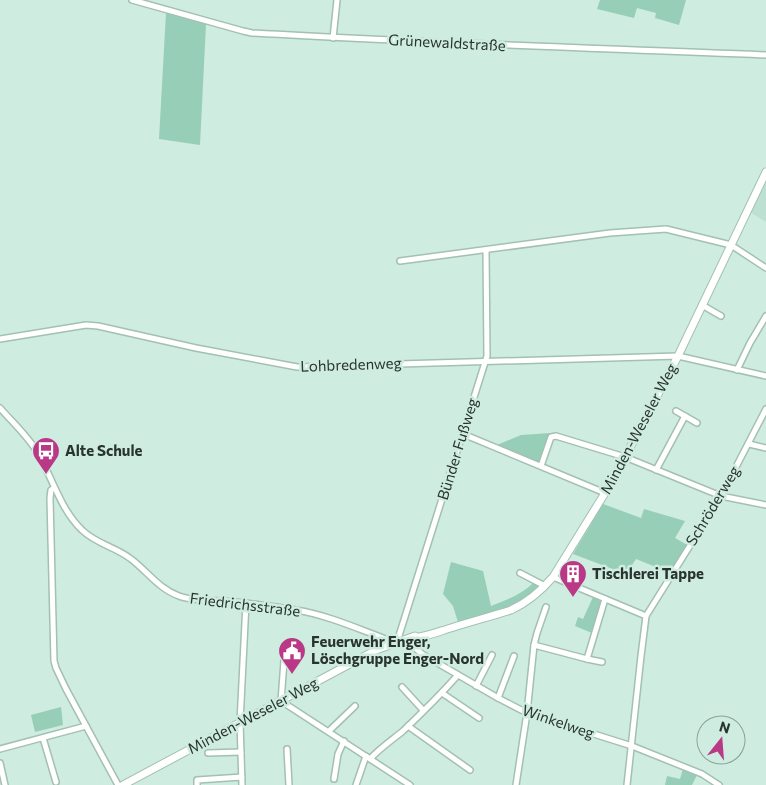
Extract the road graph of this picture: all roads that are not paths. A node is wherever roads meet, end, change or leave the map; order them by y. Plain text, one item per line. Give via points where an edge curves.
1 (132, 0) edge
2 (338, 0) edge
3 (333, 38) junction
4 (766, 55) edge
5 (766, 172) edge
6 (731, 245) junction
7 (486, 250) junction
8 (400, 261) dead end
9 (766, 268) edge
10 (702, 305) junction
11 (721, 316) dead end
12 (766, 316) edge
13 (0, 339) edge
14 (678, 356) junction
15 (485, 362) junction
16 (737, 370) junction
17 (766, 376) edge
18 (0, 408) edge
19 (766, 409) edge
20 (676, 411) dead end
21 (684, 416) junction
22 (697, 423) dead end
23 (463, 434) junction
24 (749, 444) junction
25 (766, 448) edge
26 (625, 458) junction
27 (541, 466) junction
28 (656, 470) junction
29 (54, 488) junction
30 (605, 493) junction
31 (721, 496) junction
32 (766, 505) edge
33 (520, 573) dead end
34 (553, 577) junction
35 (545, 586) junction
36 (605, 599) junction
37 (246, 603) junction
38 (546, 607) dead end
39 (646, 616) junction
40 (411, 638) junction
41 (394, 643) junction
42 (534, 645) junction
43 (287, 651) dead end
44 (492, 655) dead end
45 (514, 656) dead end
46 (586, 659) junction
47 (602, 662) dead end
48 (458, 675) junction
49 (476, 686) junction
50 (402, 687) dead end
51 (442, 693) junction
52 (498, 698) junction
53 (282, 701) junction
54 (355, 706) dead end
55 (423, 710) junction
56 (527, 714) junction
57 (479, 718) dead end
58 (240, 722) junction
59 (86, 726) junction
60 (408, 726) junction
61 (329, 731) junction
62 (42, 738) junction
63 (344, 741) junction
64 (632, 746) junction
65 (0, 749) edge
66 (287, 749) dead end
67 (241, 752) junction
68 (208, 753) dead end
69 (368, 757) junction
70 (0, 763) edge
71 (470, 770) dead end
72 (242, 778) junction
73 (334, 779) dead end
74 (56, 782) dead end
75 (5, 785) edge
76 (118, 785) edge
77 (122, 785) edge
78 (198, 785) edge
79 (244, 785) edge
80 (289, 785) edge
81 (356, 785) edge
82 (410, 785) edge
83 (516, 785) edge
84 (627, 785) edge
85 (719, 785) edge

1 - 3 street, Grünewaldstraße via 243,32
2 - 3 street
3 - 4 street, Grünewaldstraße
5 - 6 street, Minden-Weseler Weg
6 - 7 street via 666,229 610,233
6 - 9 street
6 - 10 street, Minden-Weseler Weg
7 - 8 street
7 - 15 street, Bünder Fußweg
10 - 11 street
10 - 14 street, Minden-Weseler Weg
12 - 16 street
13 - 15 street, Lohbredenweg via 98,326 297,367
14 - 15 street, Lohbredenweg
14 - 16 street, Lohbredenweg
14 - 26 street, Minden-Weseler Weg
15 - 23 street, Bünder Fußweg
16 - 17 street, Lohbredenweg
18 - 29 street, Friedrichsstraße via 35,449
19 - 24 street, Schröderweg
20 - 21 street
21 - 22 street
21 - 28 street
23 - 27 street
23 - 41 street, Bünder Fußweg
24 - 25 street
24 - 31 street, Schröderweg
26 - 27 street via 556,436 551,438
26 - 28 street
26 - 30 street, Minden-Weseler Weg
27 - 30 street
28 - 31 street
29 - 37 street, Friedrichsstraße via 74,522 90,538 133,560 170,592 188,598
29 - 59 street via 50,498 54,661
30 - 34 street, Minden-Weseler Weg
31 - 32 street
31 - 39 street, Schröderweg
33 - 35 street
34 - 35 street, Minden-Weseler Weg
34 - 36 street
35 - 40 street, Minden-Weseler Weg via 511,610
36 - 39 street
36 - 46 street
37 - 41 street, Friedrichsstraße via 318,614
37 - 58 street
38 - 42 street
39 - 64 street, Schröderweg
40 - 41 street, Minden-Weseler Weg
40 - 48 street, Winkelweg via 420,653
41 - 53 street, Minden-Weseler Weg
42 - 46 street
42 - 56 street
43 - 53 street
44 - 49 street
45 - 52 street
46 - 47 street
48 - 49 street, Winkelweg
48 - 51 street
49 - 52 street, Winkelweg
50 - 55 street
51 - 55 street
51 - 57 street
52 - 56 street, Winkelweg
53 - 58 street, Minden-Weseler Weg
53 - 61 street
54 - 61 street
55 - 60 street
56 - 64 street, Winkelweg
56 - 83 street
58 - 67 street
58 - 77 street, Minden-Weseler Weg
59 - 62 street
59 - 76 street
60 - 69 street
60 - 71 street
61 - 63 street
62 - 65 street
62 - 74 street
63 - 69 street
63 - 73 street
64 - 84 street, Schröderweg
64 - 85 street, Winkelweg via 702,774
66 - 80 street
67 - 68 street
67 - 72 street
69 - 81 street
69 - 82 street
70 - 75 street
72 - 78 street via 197,780
72 - 79 street

